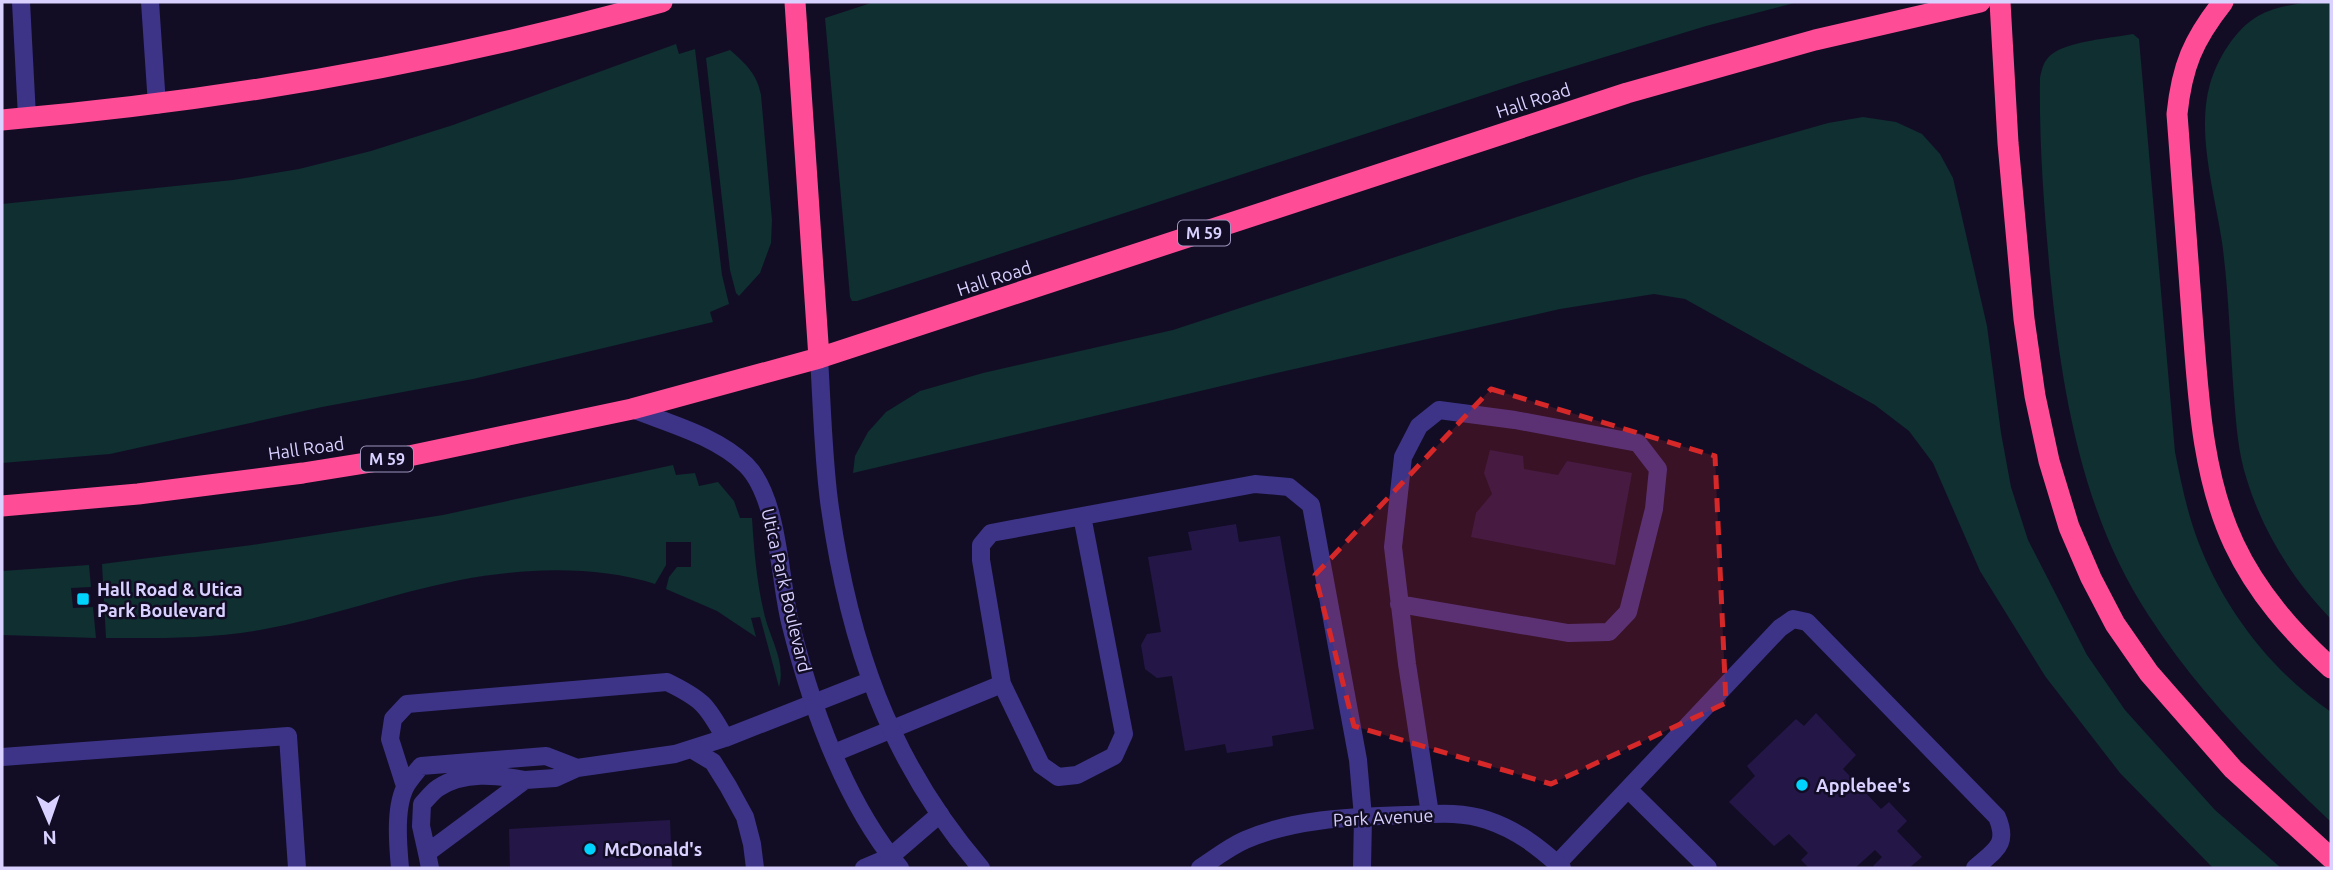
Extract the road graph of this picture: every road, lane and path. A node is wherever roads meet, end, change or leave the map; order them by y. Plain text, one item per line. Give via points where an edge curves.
1 (21, 2) edge
2 (150, 2) edge
3 (662, 2) edge
4 (795, 2) edge
5 (1980, 2) edge
6 (2000, 2) edge
7 (2223, 2) edge
8 (157, 105) junction
9 (27, 117) junction
10 (2, 120) edge
11 (819, 358) junction
12 (632, 409) junction
13 (2, 506) edge
14 (1082, 516) junction
15 (1399, 604) junction
16 (2331, 668) edge
17 (870, 681) junction
18 (1002, 684) junction
19 (814, 703) junction
20 (890, 729) junction
21 (725, 738) junction
22 (693, 750) junction
23 (835, 753) junction
24 (2, 757) edge
25 (577, 768) junction
26 (525, 780) junction
27 (405, 786) junction
28 (1628, 789) junction
29 (940, 814) junction
30 (1430, 814) junction
31 (1363, 817) junction
32 (2331, 858) edge
33 (429, 861) edge
34 (895, 862) edge
35 (1560, 866) edge
36 (297, 868) edge
37 (401, 868) edge
38 (755, 868) edge
39 (864, 868) edge
40 (981, 868) edge
41 (1200, 868) edge
42 (1362, 868) edge
43 (1708, 868) edge
44 (1975, 868) edge

1 - 9 street
2 - 8 street
3 - 8 highway via 448,56
4 - 11 highway
5 - 11 highway, Hall Road / M 59 via 1815,40 1627,93
6 - 32 highway via 2024,319 2049,461 2069,527 2115,624 2149,673 2233,769
7 - 16 highway via 2186,61 2177,114 2203,431 2214,486 2234,543 2264,596
8 - 9 highway
9 - 10 highway
11 - 12 highway, Hall Road / M 59
11 - 17 street via 834,535 845,595
12 - 13 highway, Hall Road / M 59 via 409,456 303,473
12 - 19 street, Utica Park Boulevard via 716,443 747,466 766,495 789,618
14 - 18 street via 991,533 981,545
14 - 18 street via 1124,734 1114,756 1077,775 1058,777 1041,765
14 - 31 street via 1255,484 1289,487 1311,505 1358,761
15 - 15 street via 1393,547 1403,457 1419,426 1439,411 1638,443 1658,469 1654,509 1628,612 1609,632 1568,633
15 - 30 street
17 - 19 street
17 - 20 street
18 - 20 street
19 - 21 street
19 - 23 street, Utica Park Boulevard
20 - 23 street
20 - 29 street
21 - 22 street
21 - 27 street via 711,712 694,695 667,682 407,704 393,719 390,739
22 - 25 street
22 - 38 street via 713,762 728,786 744,817
23 - 34 street, Utica Park Boulevard via 851,793
24 - 36 street via 288,736
25 - 26 street via 555,778
25 - 27 street via 546,756 421,766
26 - 33 street
26 - 33 street via 496,775 460,778 438,788 422,804 421,826
27 - 37 street via 399,809
28 - 35 street
28 - 43 street
28 - 44 street via 1780,628 1793,619 1807,622 1997,817 2003,831 2000,845
29 - 34 street
29 - 40 street
30 - 31 street, Park Avenue
30 - 35 street, Park Avenue via 1451,813 1503,826
31 - 41 street, Park Avenue via 1312,821 1268,832 1243,841
31 - 42 street
34 - 39 street

